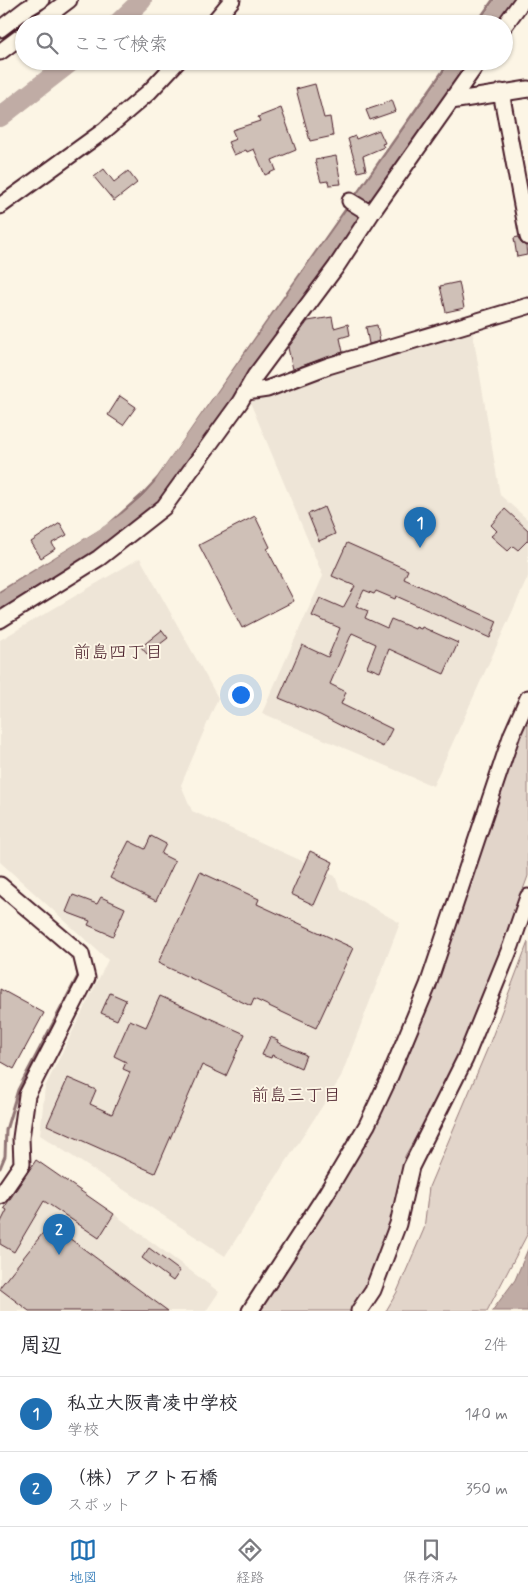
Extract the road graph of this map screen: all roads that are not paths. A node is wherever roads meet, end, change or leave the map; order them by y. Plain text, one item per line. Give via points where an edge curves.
1 (41, 0) edge
2 (69, 0) edge
3 (232, 0) edge
4 (523, 0) edge
5 (30, 4) edge
6 (17, 15) edge
7 (50, 15) edge
8 (220, 15) edge
9 (512, 15) edge
10 (15, 16) edge
11 (0, 29) edge
12 (15, 41) edge
13 (0, 52) edge
14 (170, 70) edge
15 (473, 70) edge
16 (528, 89) edge
17 (501, 92) junction
18 (451, 100) junction
19 (350, 201) dead end
20 (0, 206) edge
21 (371, 214) junction
22 (528, 237) edge
23 (528, 306) edge
24 (247, 392) junction
25 (0, 620) edge
26 (528, 698) edge
27 (0, 885) edge
28 (528, 897) edge
29 (0, 1196) edge
30 (250, 1311) edge
31 (359, 1311) edge

1 - 5 street
2 - 7 street
3 - 8 street
4 - 9 street
5 - 6 street
10 - 11 street
12 - 13 street
14 - 20 street via 105,130
15 - 18 street
16 - 17 street
17 - 18 street
17 - 22 street
18 - 21 street
19 - 21 street
21 - 24 street via 255,376
23 - 24 street via 328,366 267,389
24 - 25 street via 164,507 100,558
26 - 30 street via 512,734 428,984 390,1076 367,1125 326,1194
27 - 29 street via 81,954 87,978 27,1094 21,1138 22,1164
28 - 31 street via 465,1058 411,1167 398,1224 373,1290

